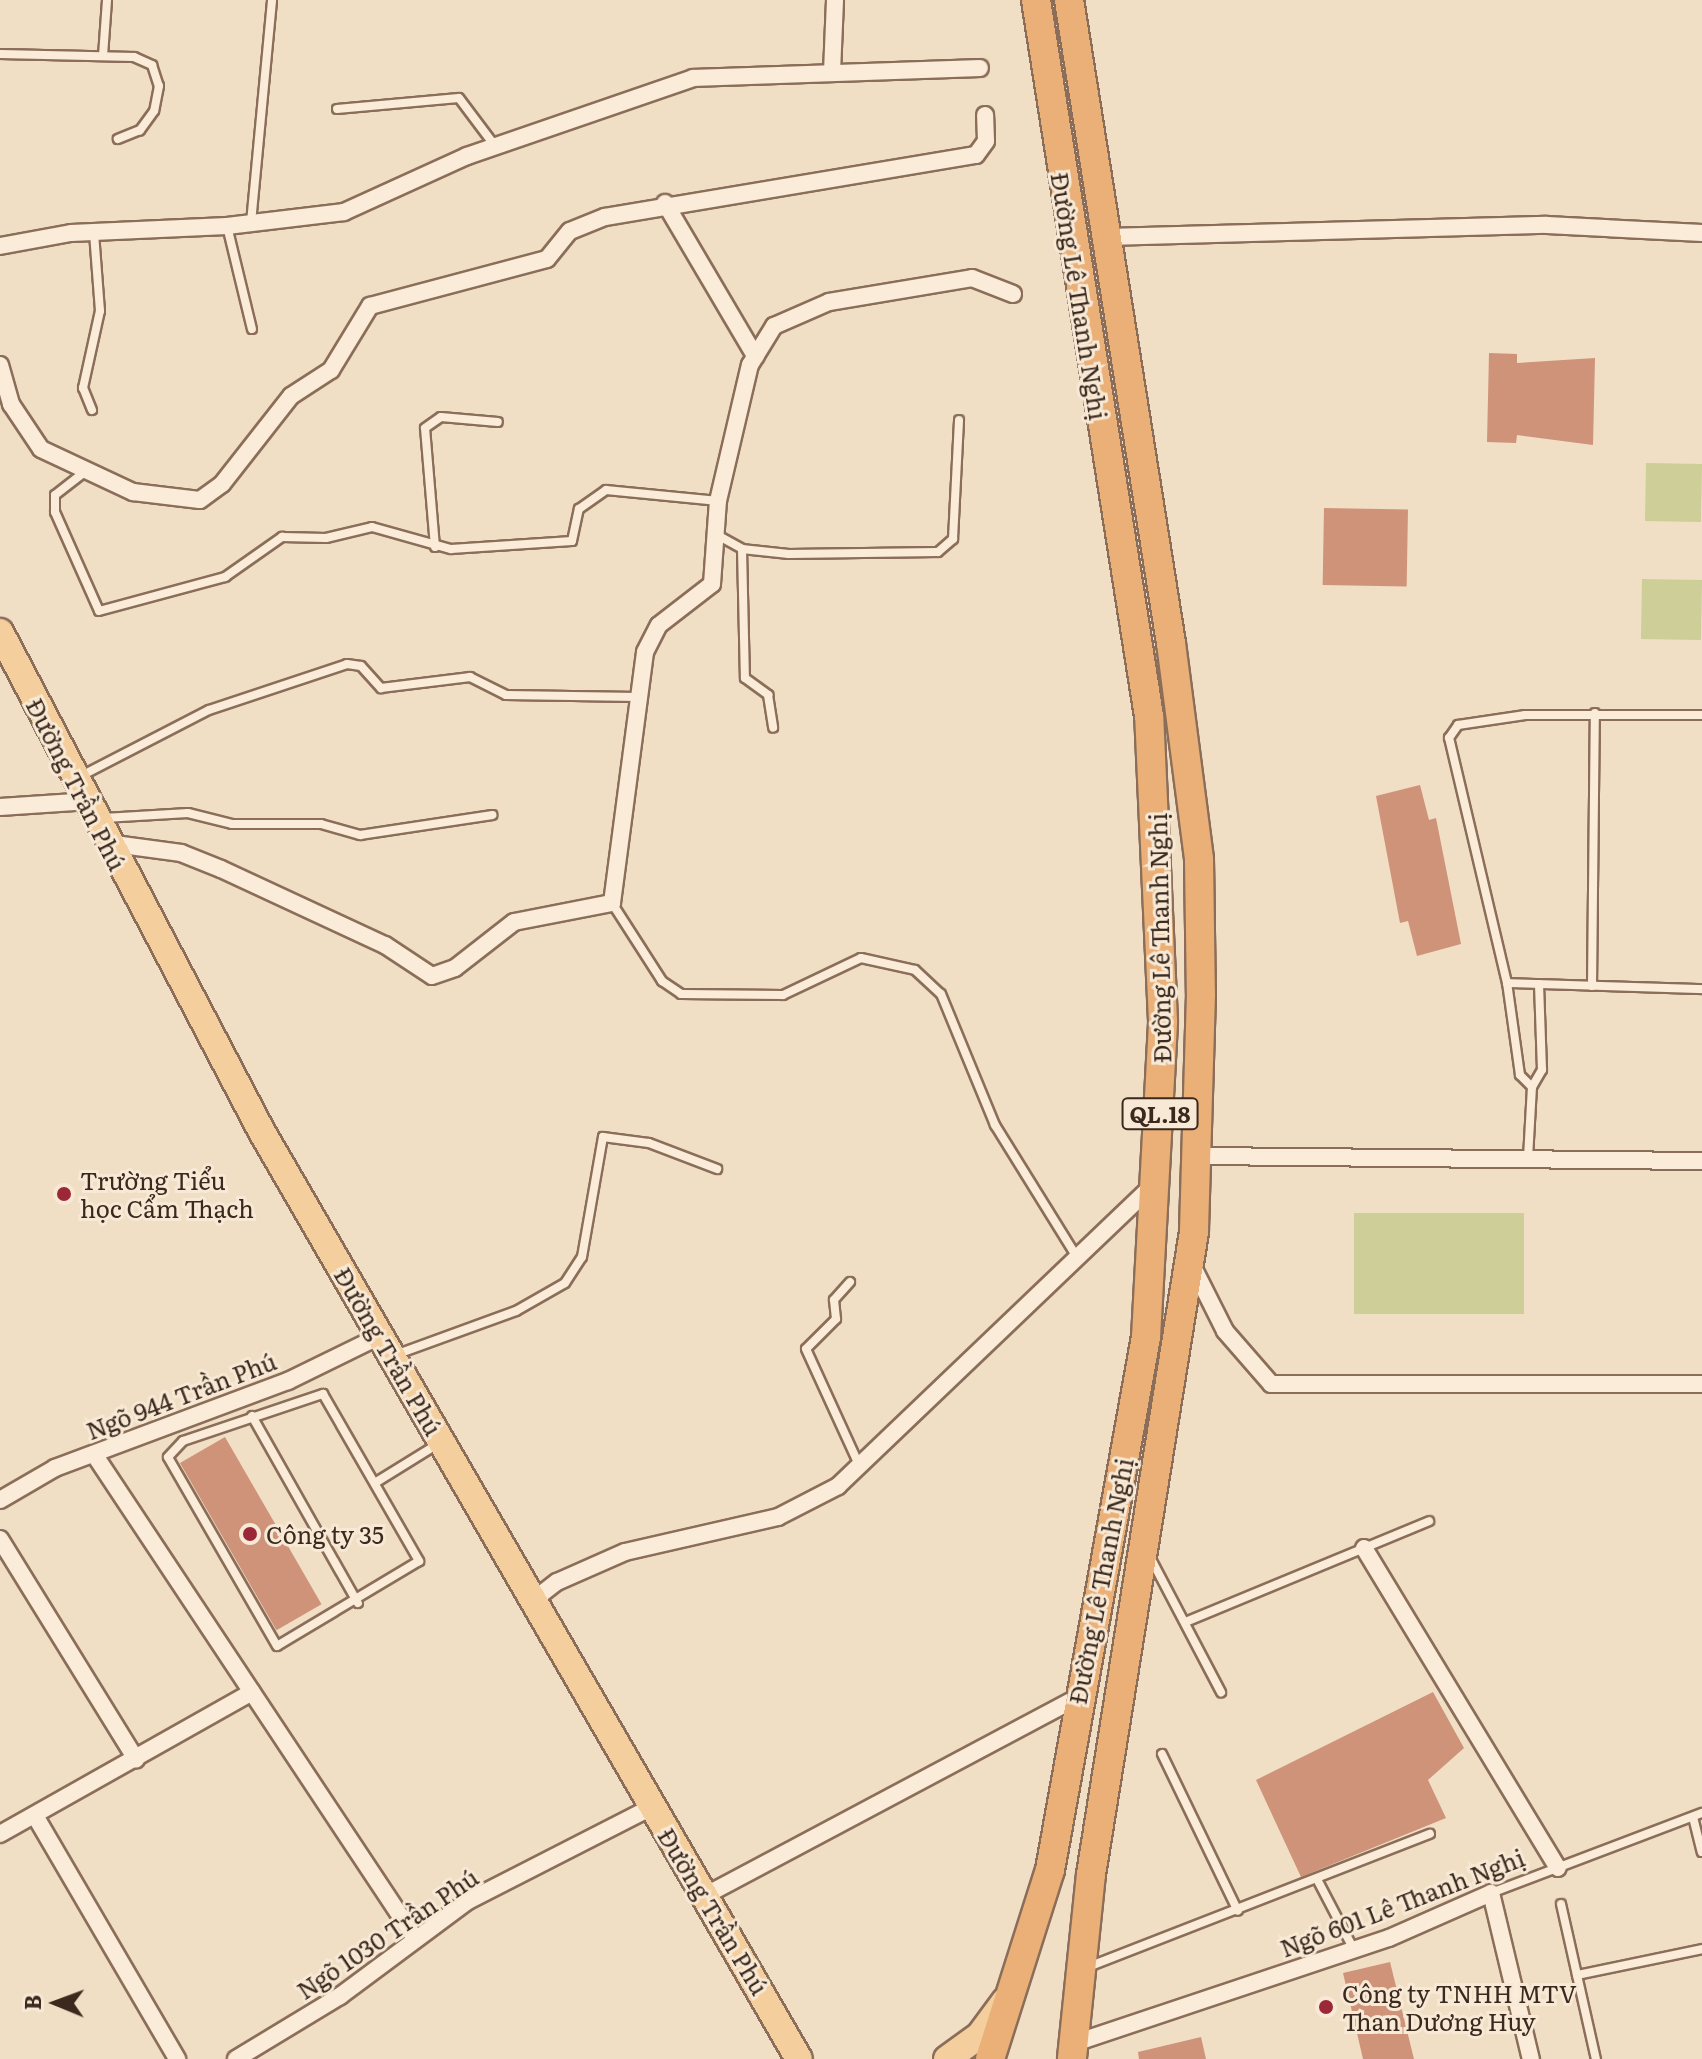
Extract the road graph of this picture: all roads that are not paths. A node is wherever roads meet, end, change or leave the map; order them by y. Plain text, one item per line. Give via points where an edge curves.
1 (107, 0) edge
2 (272, 0) edge
3 (835, 0) edge
4 (1036, 0) edge
5 (1069, 0) edge
6 (0, 54) edge
7 (103, 56) junction
8 (980, 68) dead end
9 (832, 72) junction
10 (337, 109) dead end
11 (985, 115) dead end
12 (118, 139) dead end
13 (495, 147) junction
14 (665, 203) junction
15 (251, 223) junction
16 (227, 226) junction
17 (94, 232) junction
18 (1702, 233) edge
19 (1107, 237) junction
20 (1072, 243) junction
21 (0, 246) edge
22 (1013, 294) dead end
23 (252, 329) dead end
24 (755, 356) junction
25 (0, 365) edge
26 (92, 410) dead end
27 (959, 420) dead end
28 (498, 422) dead end
29 (82, 474) junction
30 (718, 501) junction
31 (719, 536) junction
32 (435, 547) junction
33 (742, 549) junction
34 (0, 632) edge
35 (638, 697) junction
36 (1595, 713) junction
37 (1702, 715) edge
38 (773, 728) dead end
39 (75, 779) junction
40 (0, 807) edge
41 (93, 810) junction
42 (493, 815) dead end
43 (107, 843) junction
44 (612, 903) junction
45 (1507, 983) junction
46 (1539, 984) junction
47 (1592, 986) junction
48 (1702, 989) edge
49 (1532, 1087) junction
50 (1199, 1156) junction
51 (1528, 1158) junction
52 (1702, 1161) edge
53 (717, 1169) dead end
54 (1157, 1182) junction
55 (1077, 1257) junction
56 (1189, 1258) junction
57 (850, 1282) dead end
58 (387, 1346) junction
59 (1702, 1384) edge
60 (252, 1416) junction
61 (442, 1442) junction
62 (94, 1454) junction
63 (859, 1465) junction
64 (378, 1481) junction
65 (0, 1500) edge
66 (1429, 1521) dead end
67 (0, 1539) edge
68 (1364, 1548) junction
69 (1146, 1550) junction
70 (531, 1602) junction
71 (358, 1603) junction
72 (1188, 1621) junction
73 (252, 1692) junction
74 (1221, 1692) dead end
75 (1078, 1697) junction
76 (1162, 1754) dead end
77 (136, 1759) junction
78 (652, 1807) junction
79 (1698, 1815) edge
80 (37, 1819) junction
81 (0, 1834) edge
82 (1430, 1834) dead end
83 (1702, 1852) edge
84 (1558, 1868) junction
85 (1318, 1881) junction
86 (1491, 1893) junction
87 (708, 1894) junction
88 (1561, 1904) dead end
89 (1238, 1911) junction
90 (415, 1938) junction
91 (1702, 1949) edge
92 (1354, 1950) junction
93 (1080, 1970) junction
94 (1019, 1973) junction
95 (1577, 1975) junction
96 (1072, 2051) edge
97 (177, 2059) edge
98 (236, 2059) edge
99 (799, 2059) edge
100 (947, 2059) edge
101 (990, 2059) edge
102 (1531, 2059) edge
103 (1596, 2059) edge

1 - 7 lane
2 - 15 lane
3 - 9 street
4 - 20 highway, Đường Lê Thanh Nghị / QL.18
5 - 19 highway, Đường Lê Thanh Nghị / QL.18
6 - 7 lane
7 - 12 lane via 152,65 159,86 140,130
8 - 9 street
9 - 13 street via 693,78
10 - 13 lane via 459,98
11 - 14 street via 986,141 976,155
13 - 15 street via 344,212
14 - 24 street
14 - 29 street via 570,231 547,259 370,306 331,370 291,396 222,484 200,500 161,500
15 - 16 street
16 - 17 street
16 - 23 lane
17 - 21 street
17 - 26 lane via 100,311 83,388
18 - 19 street via 1547,225
19 - 20 highway
19 - 50 highway, Đường Lê Thanh Nghị / QL.18 via 1199,859
20 - 54 highway, Đường Lê Thanh Nghị / QL.18 via 1149,716 1160,827
22 - 24 street via 972,278 829,302 790,314
24 - 30 street
25 - 29 street via 27,434
27 - 33 lane via 947,547 886,557
28 - 32 lane via 441,417 425,428
29 - 32 lane via 55,495 55,512 96,610 225,577 282,537 326,538 372,527
30 - 31 street
30 - 32 lane via 606,490 579,509 572,541
31 - 33 lane
31 - 35 street via 707,595 659,625
33 - 38 lane via 745,678 771,699
34 - 39 main road, Đường Trần Phú
35 - 39 lane via 506,695 470,677 381,688 361,666 347,664 209,710
35 - 44 street
36 - 37 lane
36 - 45 lane via 1458,725 1449,738
36 - 47 lane
39 - 41 main road, Đường Trần Phú
40 - 41 street
41 - 42 lane via 188,813 232,824 321,824 360,835
41 - 43 main road, Đường Trần Phú
43 - 44 street via 194,858 372,938 432,976 455,968 514,922
43 - 58 main road, Đường Trần Phú
44 - 55 lane via 662,981 681,994 783,995 861,958 915,970 941,994 995,1125
45 - 46 lane
45 - 49 lane via 1520,1075
46 - 47 lane
46 - 49 lane via 1542,1070
47 - 48 lane
49 - 51 lane
50 - 51 street
50 - 56 highway, Đường Lê Thanh Nghị / QL.18
51 - 52 street
53 - 58 lane via 649,1143 603,1137 586,1243 565,1283 516,1311
54 - 55 street
54 - 75 highway, Đường Lê Thanh Nghị / QL.18 via 1146,1337
55 - 63 street
56 - 59 street via 1225,1331 1271,1384
56 - 69 highway, Đường Lê Thanh Nghị / QL.18
57 - 63 lane via 834,1300 836,1319 806,1349
58 - 61 main road, Đường Trần Phú
58 - 62 street, Ngõ 944 Trần Phú
60 - 64 lane via 315,1394 330,1397
60 - 71 lane
60 - 71 lane via 183,1441 170,1449 169,1466 277,1646
61 - 64 lane
61 - 70 main road, Đường Trần Phú
62 - 65 street, Ngõ 944 Trần Phú
62 - 73 street
63 - 70 street via 838,1486 778,1517 625,1552 557,1582
64 - 71 lane via 419,1561
66 - 68 lane
67 - 77 street
68 - 72 lane
68 - 84 street
69 - 72 lane
69 - 93 highway, Đường Lê Thanh Nghị / QL.18
70 - 78 main road, Đường Trần Phú
72 - 74 lane
73 - 77 street
73 - 90 street
75 - 87 street
75 - 94 highway, Đường Lê Thanh Nghị / QL.18 via 1050,1870
76 - 89 lane
77 - 80 street
78 - 87 main road, Đường Trần Phú
78 - 90 street, Ngõ 1030 Trần Phú via 468,1901
79 - 83 lane
79 - 84 lane, Ngõ 601 Lê Thanh Nghị
80 - 81 street
80 - 97 street
82 - 85 lane
84 - 86 lane, Ngõ 601 Lê Thanh Nghị
85 - 89 lane
85 - 92 lane
86 - 92 street, Ngõ 601 Lê Thanh Nghị
86 - 102 street
87 - 99 main road, Đường Trần Phú
88 - 95 lane
89 - 93 lane
90 - 98 street, Ngõ 1030 Trần Phú via 340,1996
91 - 95 lane
92 - 96 street, Ngõ 601 Lê Thanh Nghị
93 - 96 highway, Đường Lê Thanh Nghị / QL.18
94 - 100 main road via 1000,2011
94 - 101 highway, Đường Lê Thanh Nghị / QL.18
95 - 103 lane

